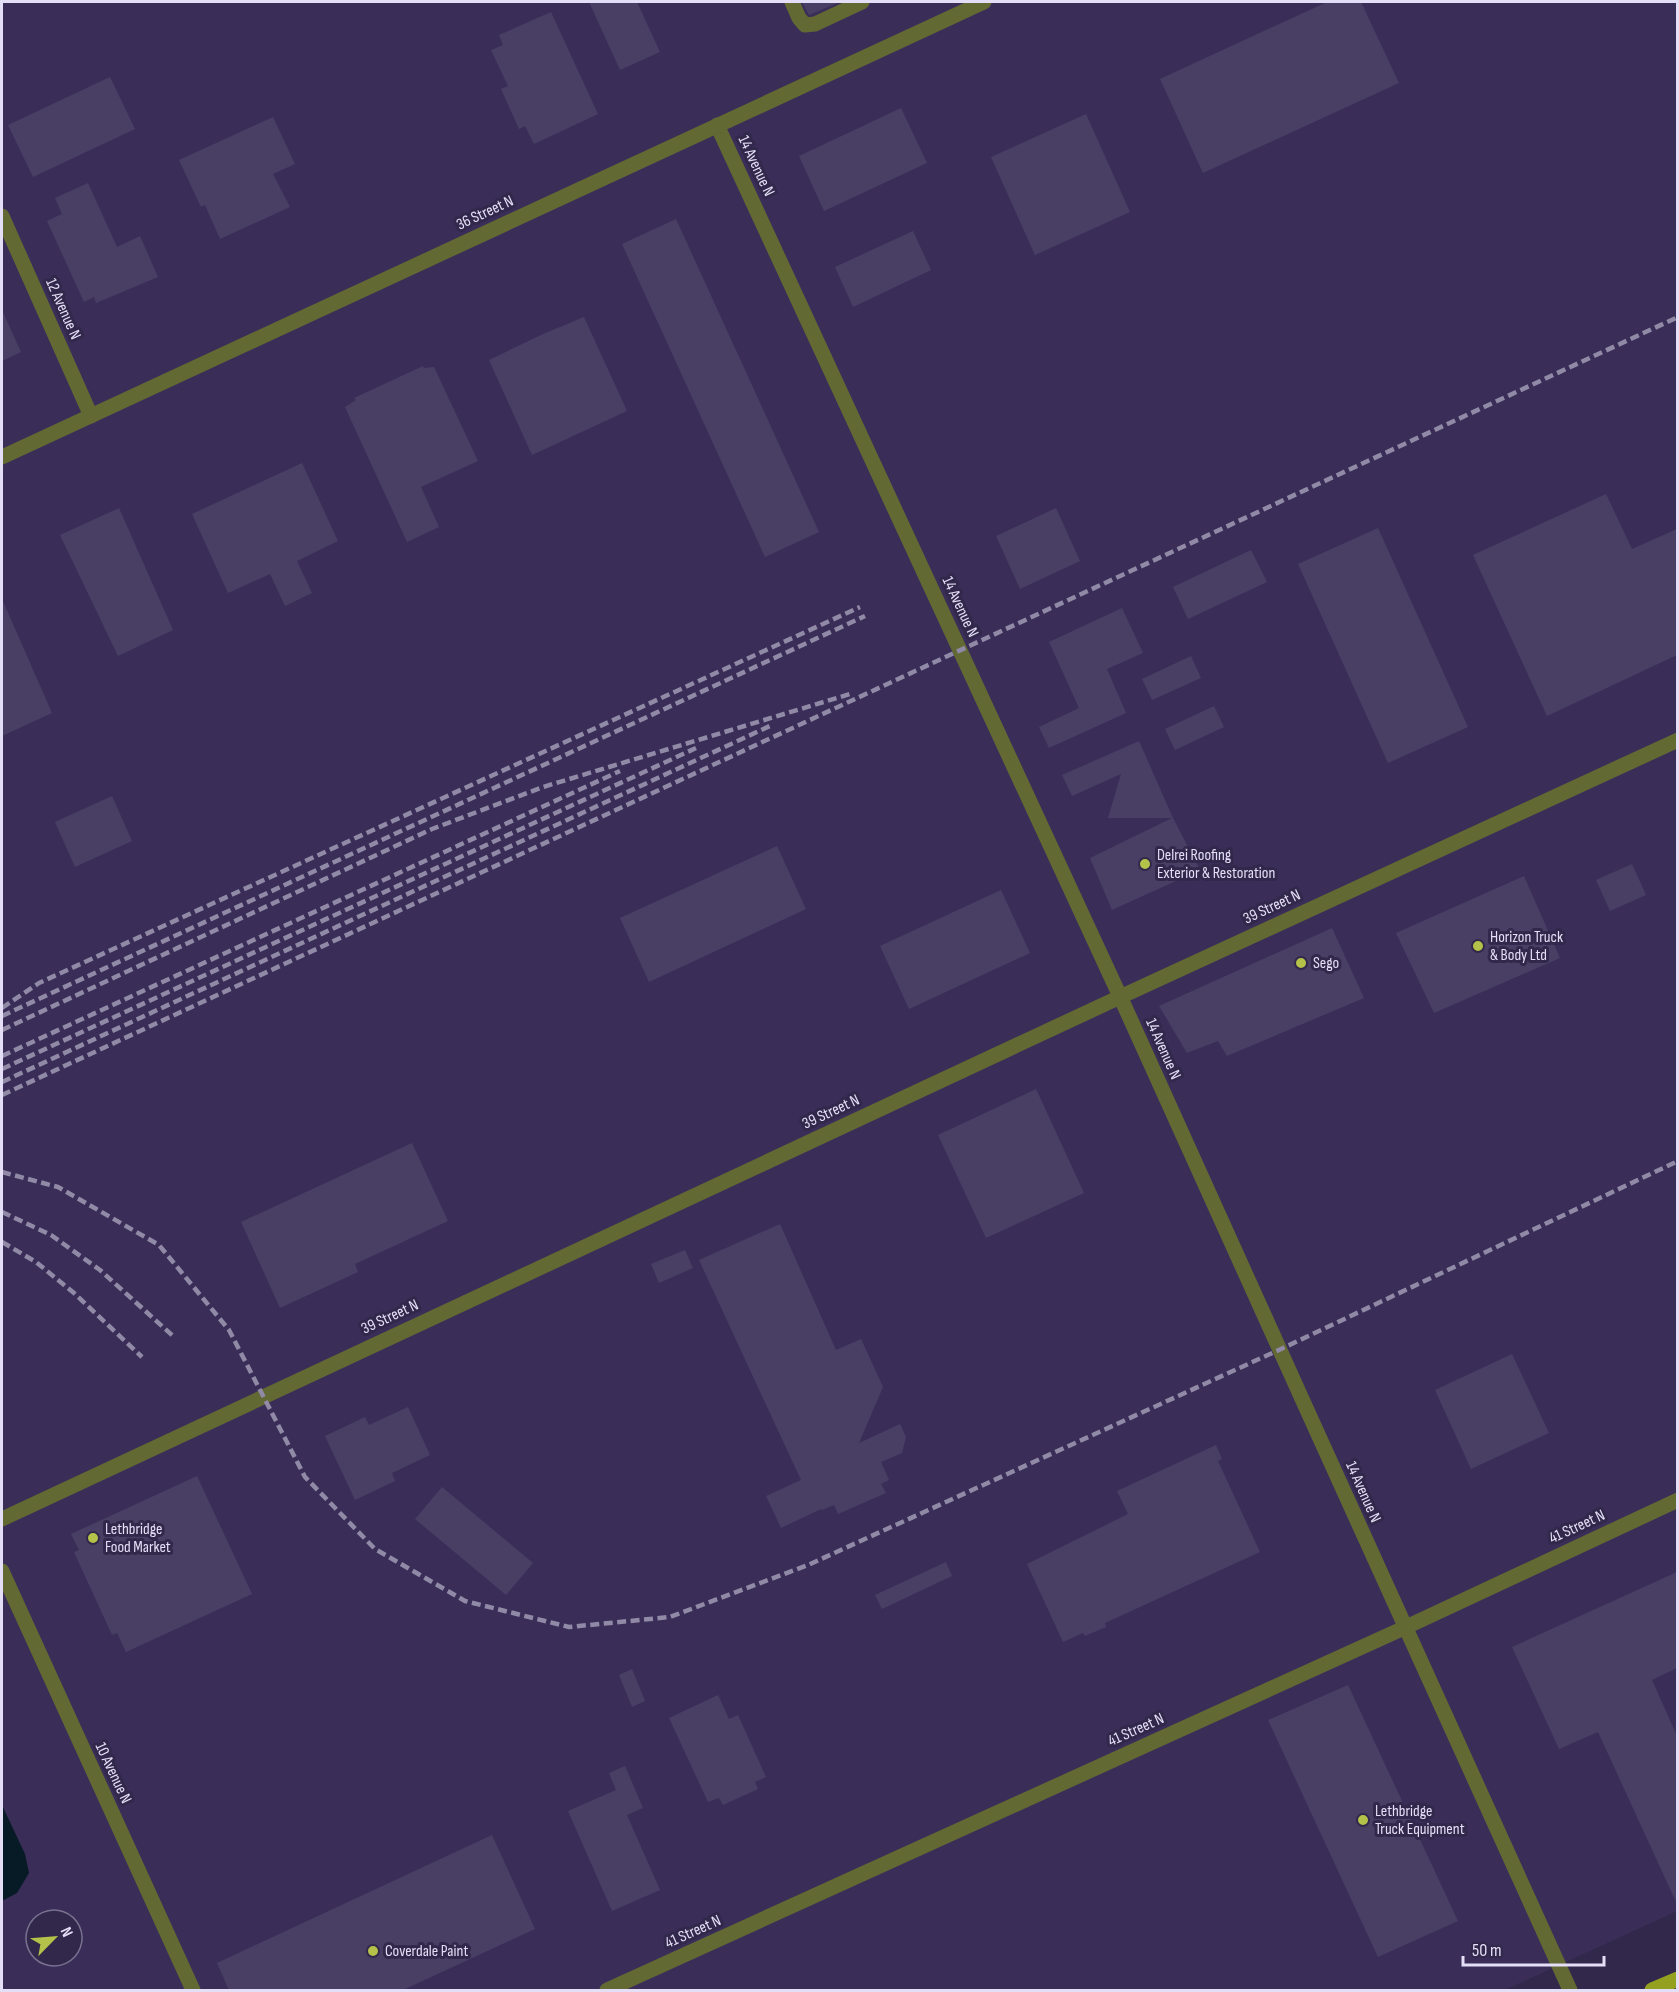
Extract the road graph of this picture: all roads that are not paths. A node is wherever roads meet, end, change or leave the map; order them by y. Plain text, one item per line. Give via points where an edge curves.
1 (792, 2) edge
2 (862, 2) edge
3 (984, 2) edge
4 (831, 8) edge
5 (717, 125) junction
6 (2, 216) edge
7 (91, 416) junction
8 (2, 458) edge
9 (1677, 740) edge
10 (1120, 997) junction
11 (1677, 1500) edge
12 (2, 1520) edge
13 (2, 1571) edge
14 (1404, 1628) junction
15 (1677, 1979) edge
16 (193, 1990) edge
17 (607, 1990) edge
18 (1570, 1990) edge
19 (1652, 1990) edge

1 - 4 street via 805,25 815,24
2 - 4 street
3 - 5 street, 36 Street N
5 - 7 street, 36 Street N
5 - 10 street, 14 Avenue N
6 - 7 street, 12 Avenue N
7 - 8 street, 36 Street N
9 - 10 street, 39 Street N
10 - 12 street, 39 Street N
10 - 14 street, 14 Avenue N
11 - 14 street, 41 Street N
13 - 16 street, 10 Avenue N
14 - 17 street, 41 Street N
14 - 18 street, 14 Avenue N
15 - 19 main road

